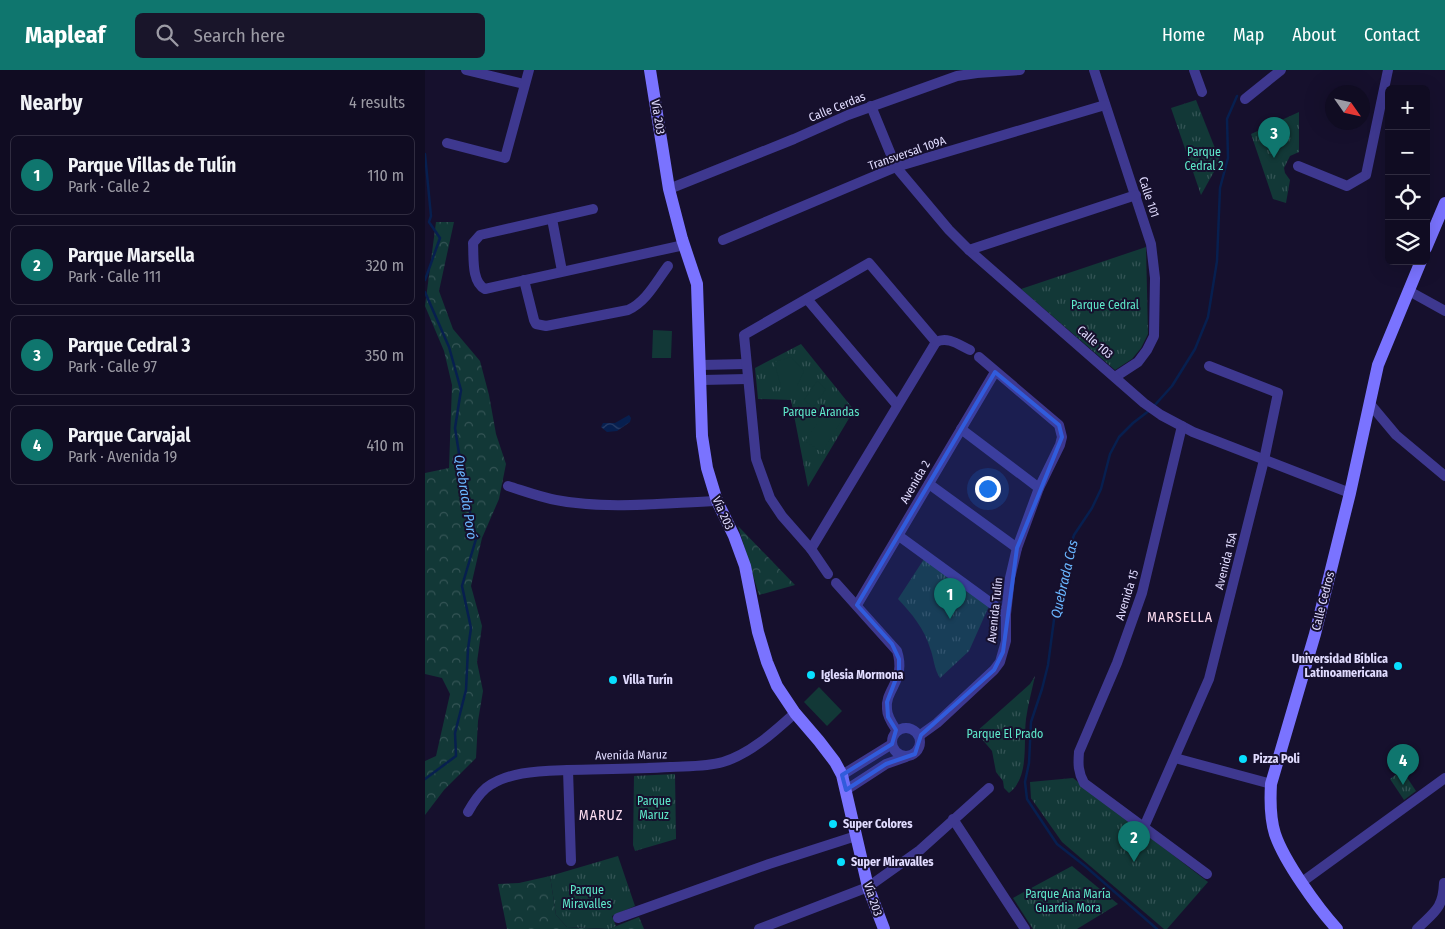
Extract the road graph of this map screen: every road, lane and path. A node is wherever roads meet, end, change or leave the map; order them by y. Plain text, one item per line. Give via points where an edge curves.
1 (466, 70) edge
2 (529, 70) edge
3 (650, 70) edge
4 (1020, 70) edge
5 (1094, 70) edge
6 (1194, 70) edge
7 (1281, 70) edge
8 (1388, 70) edge
9 (524, 84) junction
10 (1202, 92) dead end
11 (1245, 99) dead end
12 (1105, 105) junction
13 (871, 106) junction
14 (447, 143) dead end
15 (1298, 166) dead end
16 (896, 167) junction
17 (669, 189) junction
18 (1136, 195) junction
19 (1445, 202) edge
20 (593, 209) dead end
21 (551, 219) junction
22 (1430, 238) edge
23 (723, 240) dead end
24 (684, 245) junction
25 (969, 250) junction
26 (1419, 265) edge
27 (668, 266) dead end
28 (563, 271) junction
29 (525, 280) junction
30 (1409, 291) junction
31 (807, 299) junction
32 (1445, 312) edge
33 (936, 342) junction
34 (970, 350) dead end
35 (979, 357) dead end
36 (746, 364) junction
37 (701, 365) junction
38 (1209, 366) dead end
39 (995, 372) junction
40 (1115, 376) junction
41 (747, 379) junction
42 (701, 380) junction
43 (1369, 404) junction
44 (897, 405) junction
45 (1182, 426) junction
46 (961, 430) junction
47 (1264, 460) junction
48 (1445, 476) edge
49 (929, 484) junction
50 (508, 486) dead end
51 (1039, 488) junction
52 (1350, 493) junction
53 (717, 501) junction
54 (899, 536) junction
55 (1017, 548) junction
56 (811, 550) junction
57 (828, 574) dead end
58 (836, 583) dead end
59 (857, 605) junction
60 (1006, 614) junction
61 (795, 713) junction
62 (897, 731) junction
63 (919, 736) junction
64 (892, 744) junction
65 (906, 757) junction
66 (1175, 758) junction
67 (568, 770) junction
68 (842, 775) junction
69 (1445, 778) edge
70 (1271, 784) junction
71 (989, 788) dead end
72 (846, 790) junction
73 (468, 812) dead end
74 (953, 819) junction
75 (1143, 827) junction
76 (856, 836) junction
77 (571, 861) dead end
78 (1207, 874) dead end
79 (1302, 882) junction
80 (1444, 883) edge
81 (869, 887) junction
82 (618, 918) dead end
83 (759, 929) edge
84 (884, 929) edge
85 (1025, 929) edge
86 (1337, 929) edge
87 (1417, 929) edge

1 - 9 street
2 - 9 street
3 - 17 main road, Vía 203
4 - 13 street, Calle Cerdas via 957,76
5 - 12 street, Calle 101
6 - 10 street
7 - 11 street
8 - 15 street via 1365,175 1347,186
9 - 14 street via 505,158
12 - 16 street, Transversal 109A
12 - 18 street, Calle 101
13 - 16 street, Calle 103
13 - 17 street, Calle Cerdas
16 - 23 street, Transversal 109A
16 - 25 street, Calle 103
17 - 24 main road, Vía 203
18 - 25 street
18 - 40 street, Calle 101 via 1151,244 1155,278 1153,336 1137,362
19 - 22 main road
20 - 21 street
21 - 28 street
21 - 29 street via 480,235 473,243 476,281 480,286 485,288
24 - 28 street
24 - 37 main road, Vía 203 via 697,284
25 - 40 street, Calle 103
26 - 30 main road, Calle Cedros
27 - 29 street via 635,307 546,326 536,324 534,320
28 - 29 street
30 - 32 street
30 - 43 main road, Calle Cedros via 1378,365
31 - 33 street via 869,263
31 - 36 street via 744,335
31 - 44 street
33 - 34 street via 948,339
33 - 44 street
35 - 39 street
36 - 37 street
36 - 41 street
37 - 42 main road, Vía 203
38 - 47 street, Avenida 15A via 1278,393
39 - 46 street, Avenida 2
39 - 51 street, Avenida Tulín via 1061,430 1060,445
40 - 45 street, Calle 103 via 1161,416
41 - 42 street
41 - 56 street via 756,459 770,498
42 - 53 main road, Vía 203 via 702,436
43 - 48 street via 1390,430
43 - 52 main road, Calle Cedros
44 - 56 street
45 - 47 street, Calle 103
45 - 75 street, Avenida 15 via 1142,593 1117,663 1079,752 1078,765 1084,783
46 - 49 street, Avenida 2
46 - 51 street
47 - 52 street, Calle 103
47 - 66 street, Avenida 15A via 1209,679
49 - 54 street, Avenida 2
49 - 55 street
50 - 53 street via 556,500 589,504
51 - 55 street, Avenida Tulín
52 - 70 main road, Calle Cedros via 1315,634
53 - 61 main road, Vía 203 via 745,566 767,662 777,686
54 - 59 street, Avenida 2
54 - 60 street
55 - 60 street, Avenida Tulín
56 - 57 street
58 - 59 street
59 - 62 street via 897,651 899,671 887,702 888,717
60 - 63 street, Avenida Tulín via 1006,641 1000,662 937,723
61 - 67 street, Avenida Maruz via 772,734 735,758 721,763
61 - 68 main road, Vía 203 via 830,755
62 - 63 street via 909,728
62 - 64 street
63 - 65 street via 918,750
64 - 65 street via 895,751
64 - 68 street
65 - 72 street via 886,764
66 - 70 street
66 - 75 street, Avenida 15A
67 - 73 street, Avenida Maruz via 531,771 503,780 487,787
67 - 77 street
68 - 72 main road, Vía 203
69 - 79 street
70 - 79 main road, Calle Cedros via 1270,807 1276,836
71 - 74 street
72 - 76 main road, Vía 203
74 - 81 street via 920,850
74 - 85 street
75 - 78 street
76 - 81 main road, Vía 203
76 - 82 street
79 - 86 main road, Calle Cedros
80 - 87 street via 1441,904
81 - 83 street
81 - 84 main road, Vía 203

